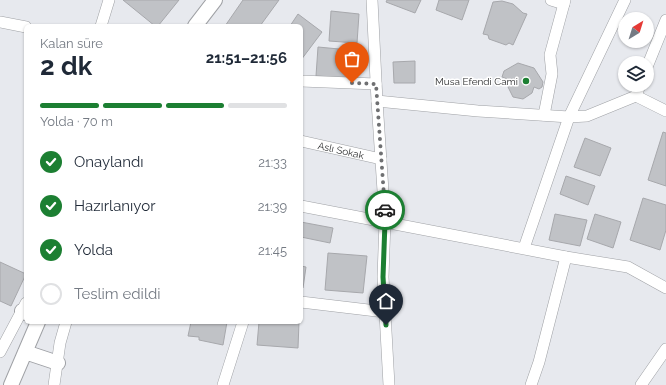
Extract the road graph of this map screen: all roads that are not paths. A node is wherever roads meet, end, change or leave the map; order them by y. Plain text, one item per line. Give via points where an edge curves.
1 (109, 0) edge
2 (215, 0) edge
3 (372, 0) edge
4 (551, 0) edge
5 (625, 0) edge
6 (564, 2) edge
7 (666, 20) edge
8 (0, 22) edge
9 (102, 24) edge
10 (197, 24) edge
11 (24, 27) edge
12 (651, 56) edge
13 (303, 81) edge
14 (376, 84) junction
15 (637, 92) edge
16 (636, 96) junction
17 (377, 101) junction
18 (666, 111) edge
19 (544, 115) junction
20 (569, 117) junction
21 (303, 141) edge
22 (381, 159) junction
23 (303, 206) edge
24 (385, 222) junction
25 (524, 248) junction
26 (566, 257) junction
27 (666, 288) edge
28 (303, 302) edge
29 (24, 311) edge
30 (385, 312) junction
31 (37, 324) edge
32 (65, 324) edge
33 (242, 324) edge
34 (666, 349) edge
35 (0, 352) edge
36 (25, 352) junction
37 (58, 363) junction
38 (11, 385) edge
39 (54, 385) edge
40 (223, 385) edge
41 (389, 385) edge
42 (531, 385) edge
43 (641, 385) edge

1 - 9 street
2 - 10 main road
3 - 14 street
4 - 6 street
5 - 20 street
6 - 19 street via 550,55 552,74
7 - 12 street
8 - 11 street
13 - 14 street
14 - 17 street
15 - 16 street
16 - 18 street
16 - 20 street via 587,116
17 - 19 street
17 - 22 street
19 - 20 street
20 - 25 street
21 - 22 street, Aslı Sokak
22 - 24 street
23 - 24 street
24 - 25 street
24 - 30 street
25 - 26 street
26 - 27 street via 628,267
26 - 42 street
28 - 30 street
29 - 35 street
30 - 41 street
31 - 36 main road
32 - 37 street
33 - 40 street
34 - 43 street
36 - 37 main road
36 - 38 main road
37 - 39 street

